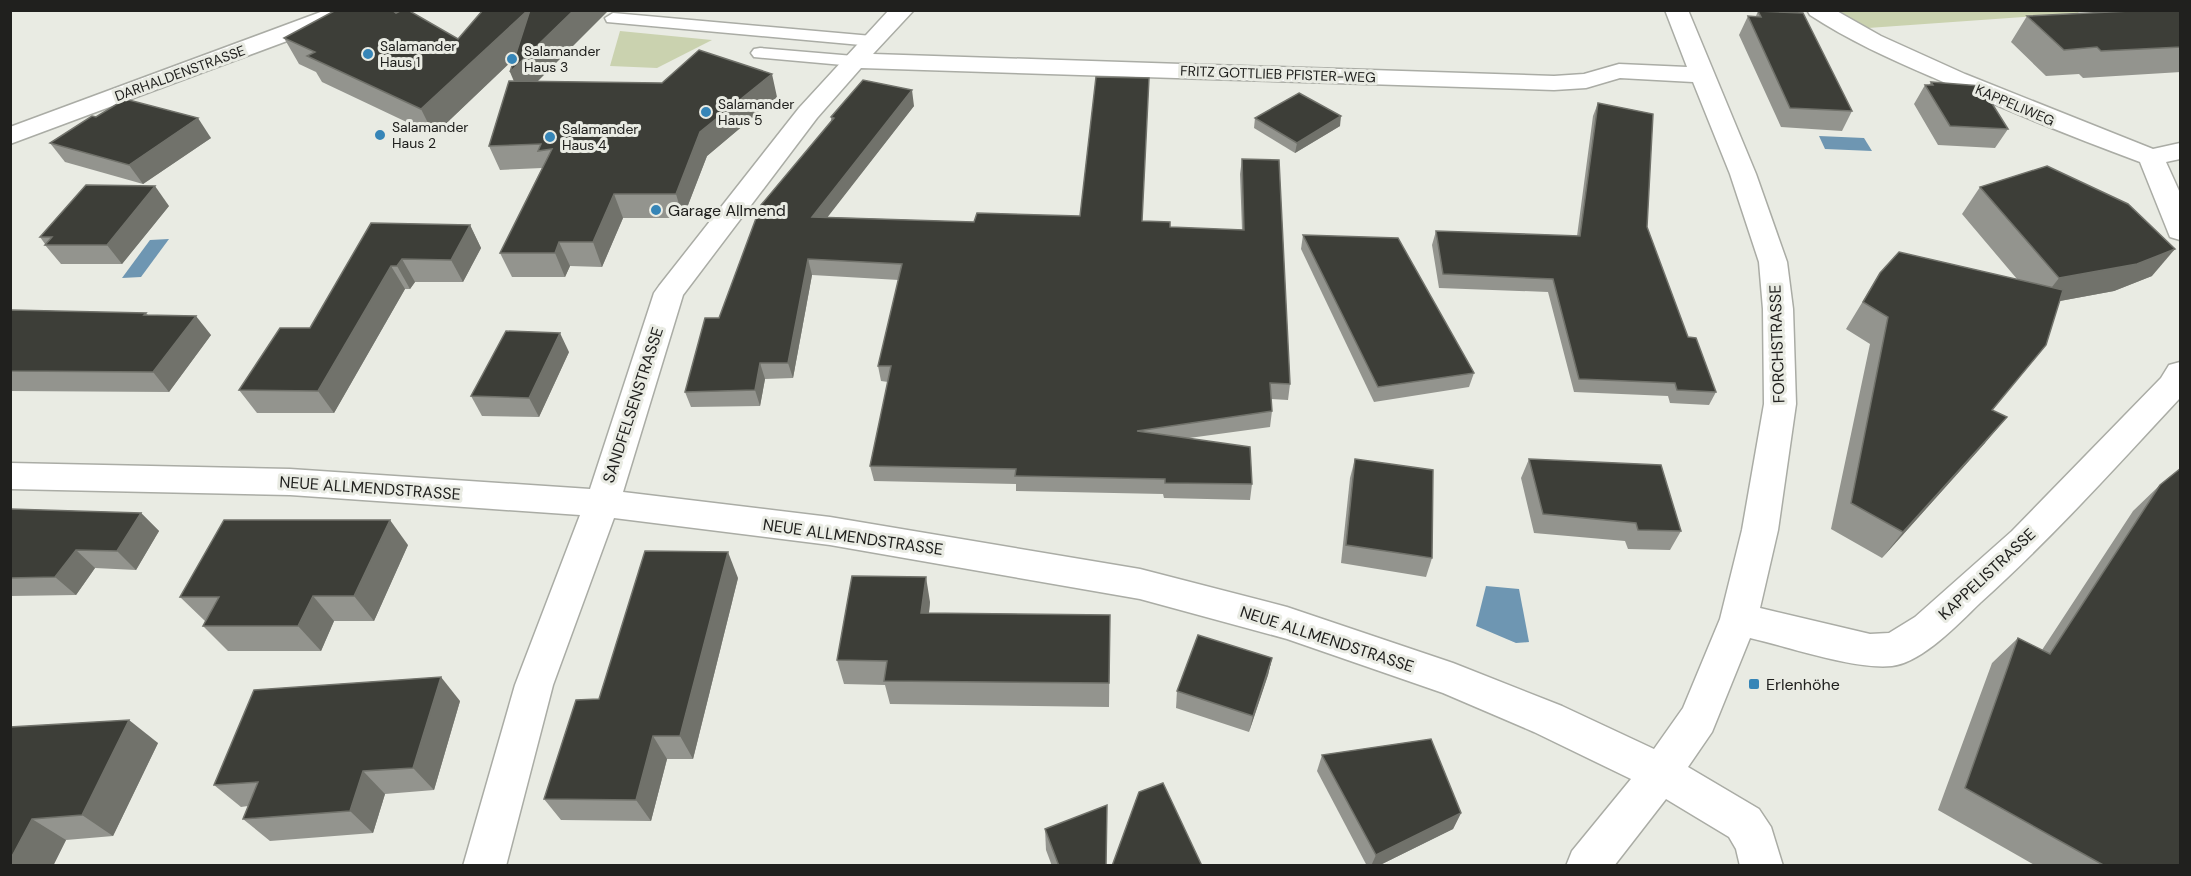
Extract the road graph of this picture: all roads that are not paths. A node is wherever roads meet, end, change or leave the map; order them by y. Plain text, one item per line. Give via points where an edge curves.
1 (349, 10) edge
2 (903, 10) edge
3 (1676, 10) edge
4 (1818, 10) edge
5 (613, 18) dead end
6 (863, 51) junction
7 (760, 53) dead end
8 (1701, 75) junction
9 (10, 136) edge
10 (2181, 151) edge
11 (2151, 157) junction
12 (2181, 231) edge
13 (2181, 373) edge
14 (10, 476) edge
15 (602, 503) junction
16 (1739, 619) junction
17 (1661, 773) junction
18 (484, 866) edge
19 (1587, 866) edge
20 (1762, 866) edge

1 - 9 street, DARHALDENSTRASSE
2 - 6 street, SANDFELSENSTRASSE
3 - 8 street, FORCHSTRASSE
4 - 11 street, KAPPELIWEG via 1982,91 2053,122
5 - 6 lane
6 - 7 lane
6 - 8 street, FRITZ GOTTLIEB PFISTER-WEG via 1554,83 1586,81 1619,71
6 - 15 street, SANDFELSENSTRASSE via 808,113 669,293
8 - 16 street, FORCHSTRASSE via 1743,174 1773,262 1779,309 1780,404 1760,530
10 - 11 street
11 - 12 street
13 - 16 street, KAPPELISTRASSE via 2025,541 1928,628 1895,649 1870,650
14 - 15 street, NEUE ALLMENDSTRASSE via 290,482
15 - 17 street, NEUE ALLMENDSTRASSE via 830,531 1140,584 1287,623 1453,680 1548,719
15 - 18 street, SANDFELSENSTRASSE via 534,685
16 - 17 street, FORCHSTRASSE via 1698,719
17 - 19 street, FORCHSTRASSE
17 - 20 street, NEUE ALLMENDSTRASSE via 1744,822 1756,842

